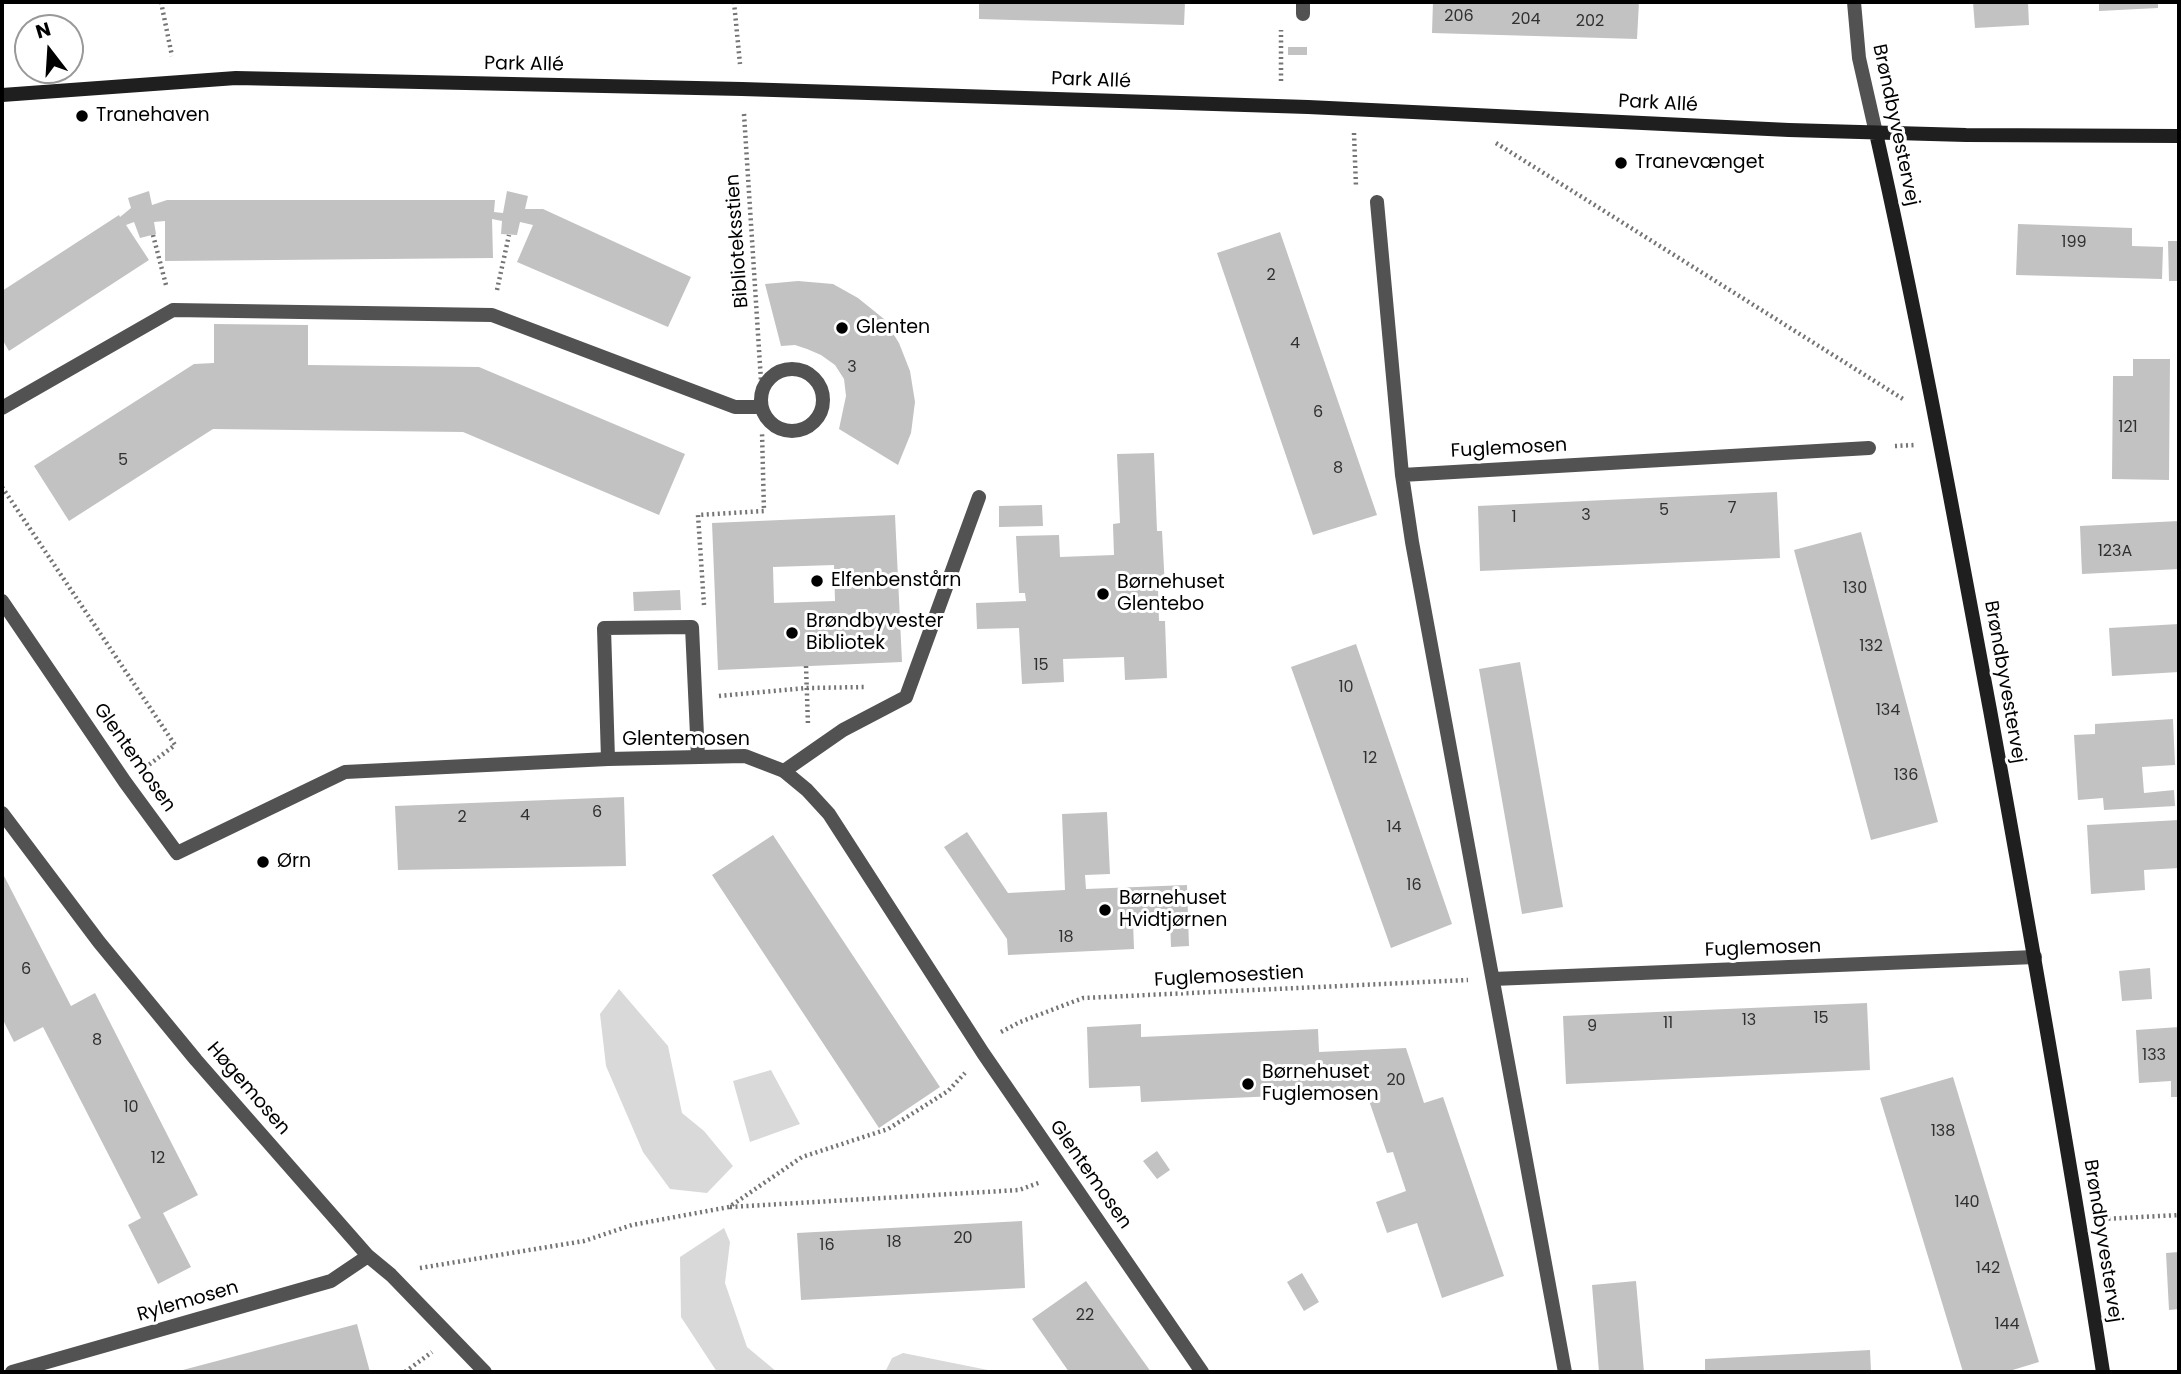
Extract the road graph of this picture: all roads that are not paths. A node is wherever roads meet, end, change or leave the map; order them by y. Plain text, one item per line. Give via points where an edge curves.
1 (1854, 2) edge
2 (2, 95) edge
3 (1876, 132) junction
4 (2179, 136) edge
5 (1377, 202) road end
6 (761, 407) junction
7 (2, 408) edge
8 (1869, 448) road end
9 (1402, 475) junction
10 (979, 497) dead end
11 (2, 601) edge
12 (698, 757) junction
13 (608, 759) junction
14 (784, 771) junction
15 (2, 813) edge
16 (2035, 957) junction
17 (1493, 979) junction
18 (368, 1256) junction
19 (12, 1372) edge
20 (485, 1372) edge
21 (1202, 1372) edge
22 (1564, 1372) edge
23 (2103, 1372) edge

1 - 3 street, Brøndbyvestervej via 1859,58
2 - 3 street, Park Allé via 236,78 1280,106
3 - 4 street, Park Allé
3 - 16 street, Brøndbyvestervej via 1937,419
5 - 9 street
6 - 6 street via 769,421 783,431 801,430 816,421 823,405 822,388 812,375 798,369 783,370 769,378
6 - 7 street via 735,407 492,315 173,310
8 - 9 street, Fuglemosen
9 - 17 street
10 - 14 street via 906,697 843,730
11 - 13 street, Glentemosen via 177,853 345,772
12 - 13 street, Glentemosen
12 - 13 street via 692,627 604,628
12 - 14 street, Glentemosen via 745,756
14 - 21 street, Glentemosen via 829,814 983,1053
15 - 18 street, Høgemosen via 196,1060
16 - 17 street, Fuglemosen
16 - 23 street, Brøndbyvestervej
17 - 22 street
18 - 19 street, Rylemosen via 331,1282
18 - 20 street, Høgemosen

